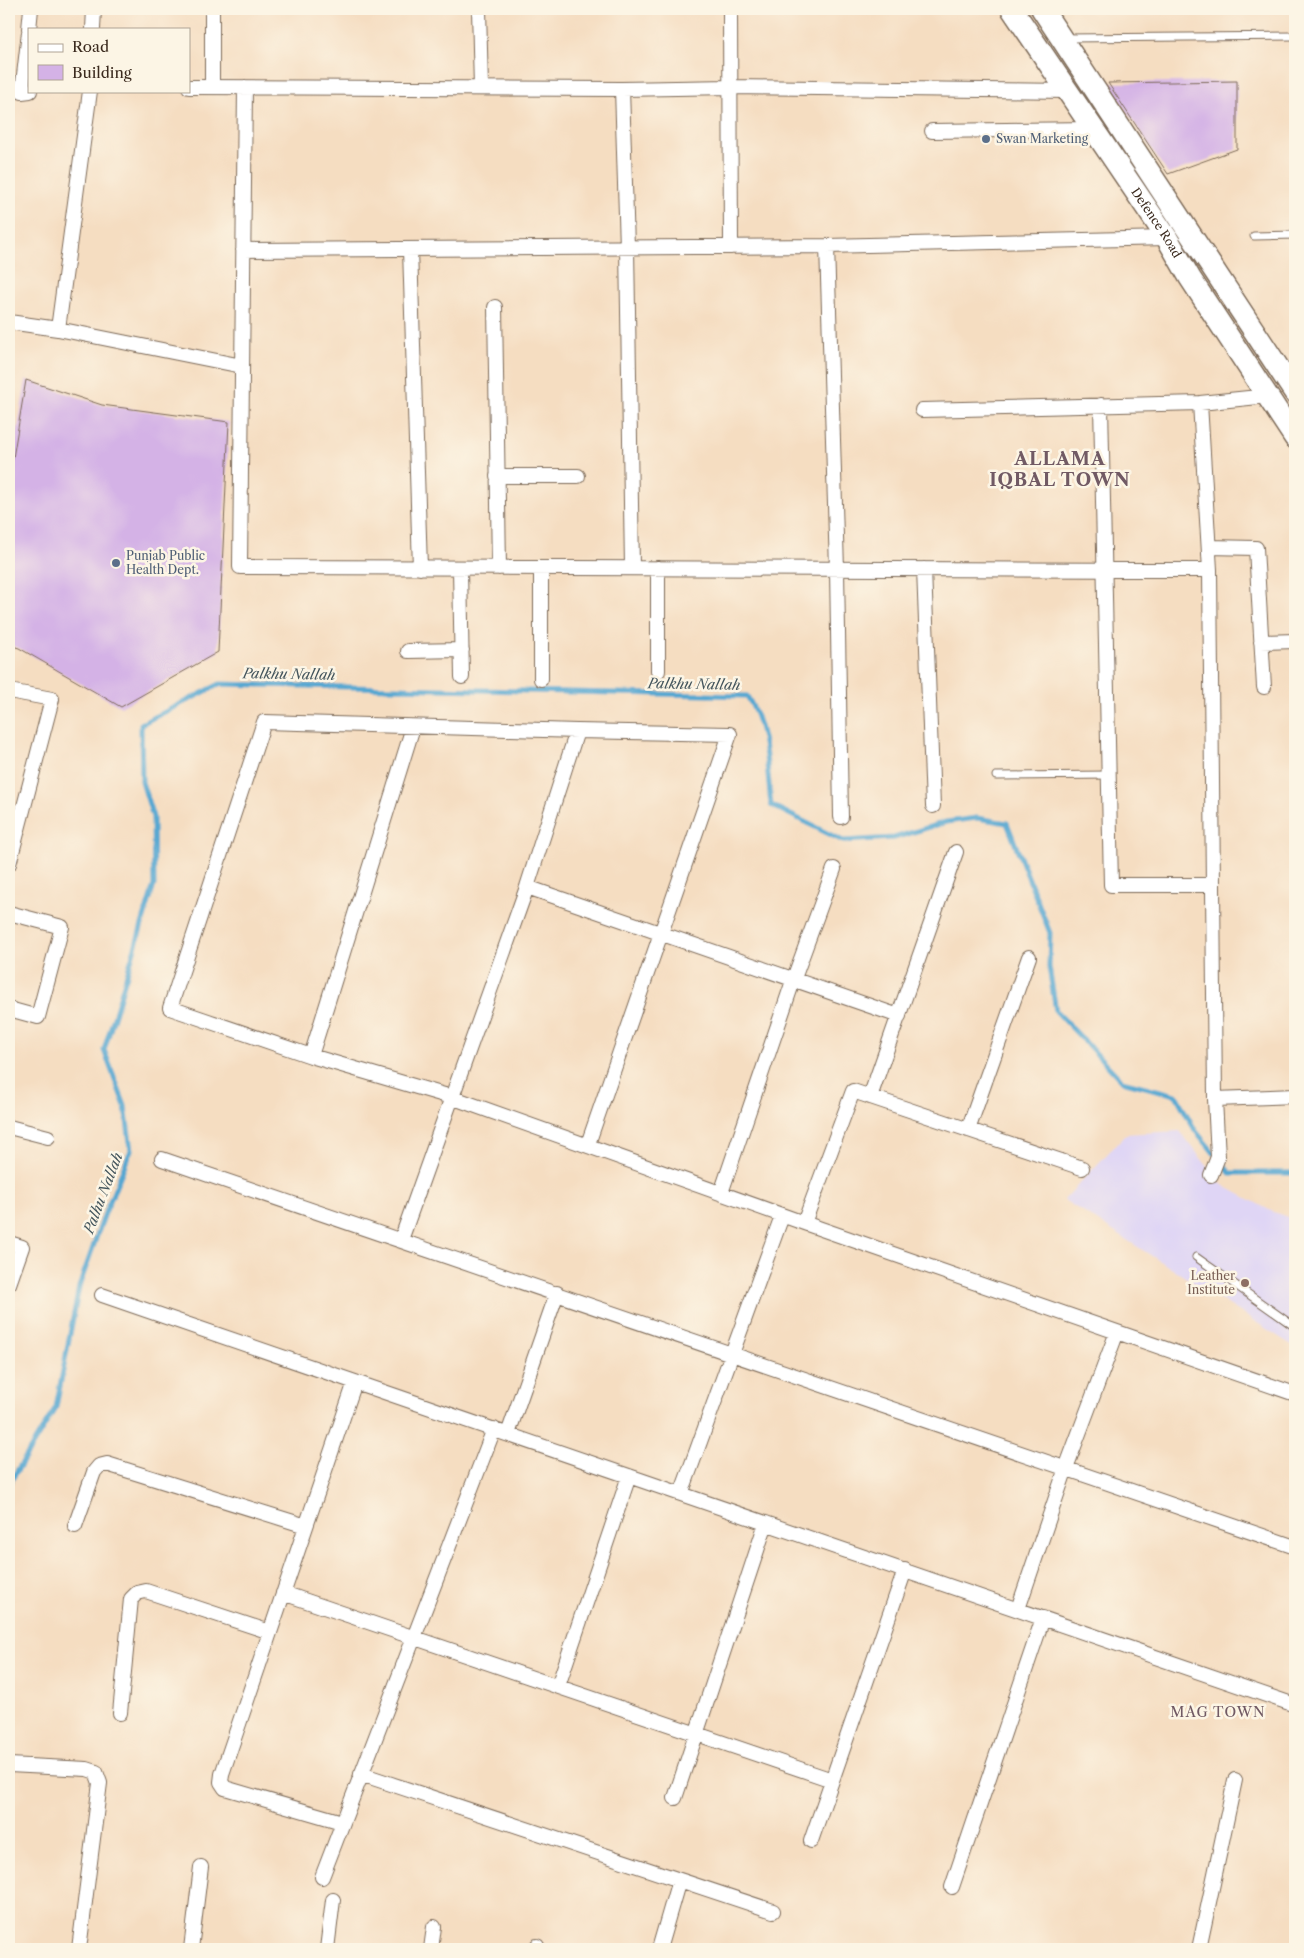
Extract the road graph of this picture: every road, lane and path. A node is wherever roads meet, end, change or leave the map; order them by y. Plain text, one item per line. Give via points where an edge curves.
1 (32, 9) edge
2 (94, 9) edge
3 (212, 9) edge
4 (478, 9) edge
5 (730, 9) edge
6 (1012, 9) edge
7 (1042, 9) edge
8 (29, 28) edge
9 (93, 28) edge
10 (1295, 36) edge
11 (1061, 38) junction
12 (28, 39) edge
13 (190, 87) edge
14 (212, 87) junction
15 (730, 87) junction
16 (245, 88) junction
17 (481, 88) junction
18 (622, 89) junction
19 (28, 91) edge
20 (1068, 91) junction
21 (90, 92) edge
22 (1098, 95) junction
23 (1079, 108) junction
24 (1094, 129) junction
25 (932, 130) dead end
26 (1295, 235) edge
27 (1254, 236) dead end
28 (1167, 238) junction
29 (826, 246) junction
30 (627, 247) junction
31 (731, 247) junction
32 (410, 249) junction
33 (244, 250) junction
34 (495, 307) dead end
35 (9, 322) edge
36 (58, 329) junction
37 (1272, 358) junction
38 (242, 366) junction
39 (1253, 373) junction
40 (1295, 393) edge
41 (1268, 396) junction
42 (1200, 403) junction
43 (1101, 405) junction
44 (922, 410) dead end
45 (1295, 438) edge
46 (497, 476) junction
47 (578, 476) dead end
48 (1208, 547) junction
49 (420, 568) junction
50 (460, 568) junction
51 (499, 568) junction
52 (541, 568) junction
53 (632, 568) junction
54 (658, 568) junction
55 (837, 569) junction
56 (924, 569) junction
57 (1105, 570) junction
58 (1210, 570) junction
59 (1295, 641) edge
60 (1261, 642) junction
61 (462, 650) junction
62 (408, 651) dead end
63 (658, 671) dead end
64 (462, 677) dead end
65 (541, 679) dead end
66 (1264, 687) dead end
67 (9, 691) edge
68 (412, 727) junction
69 (577, 731) junction
70 (1109, 775) junction
71 (996, 776) dead end
72 (933, 806) dead end
73 (841, 816) dead end
74 (956, 852) dead end
75 (9, 864) edge
76 (834, 869) dead end
77 (1212, 884) junction
78 (527, 888) junction
79 (9, 913) edge
80 (661, 934) junction
81 (1029, 957) dead end
82 (793, 981) junction
83 (9, 1009) edge
84 (899, 1016) junction
85 (311, 1056) junction
86 (1295, 1096) edge
87 (451, 1097) junction
88 (870, 1097) junction
89 (1215, 1099) junction
90 (9, 1127) edge
91 (968, 1130) junction
92 (48, 1137) dead end
93 (588, 1144) junction
94 (162, 1159) dead end
95 (1082, 1168) dead end
96 (1211, 1175) dead end
97 (721, 1193) junction
98 (782, 1216) junction
99 (804, 1223) junction
100 (401, 1240) junction
101 (9, 1243) edge
102 (1196, 1256) dead end
103 (9, 1284) edge
104 (557, 1293) junction
105 (102, 1295) dead end
106 (1295, 1327) edge
107 (1117, 1332) junction
108 (732, 1352) junction
109 (355, 1382) junction
110 (1295, 1394) edge
111 (494, 1429) junction
112 (508, 1434) junction
113 (1066, 1468) junction
114 (629, 1476) junction
115 (681, 1494) junction
116 (766, 1523) junction
117 (75, 1526) dead end
118 (306, 1526) junction
119 (1295, 1547) edge
120 (905, 1570) junction
121 (283, 1593) junction
122 (1018, 1609) junction
123 (1043, 1618) junction
124 (270, 1632) junction
125 (414, 1638) junction
126 (558, 1686) junction
127 (1295, 1705) edge
128 (120, 1713) dead end
129 (696, 1733) junction
130 (9, 1766) edge
131 (361, 1774) junction
132 (832, 1780) junction
133 (1235, 1780) dead end
134 (675, 1798) dead end
135 (342, 1822) junction
136 (811, 1841) dead end
137 (201, 1867) dead end
138 (322, 1877) dead end
139 (679, 1880) junction
140 (952, 1887) dead end
141 (332, 1900) dead end
142 (773, 1911) dead end
143 (434, 1927) dead end
144 (79, 1949) edge
145 (191, 1949) edge
146 (327, 1949) edge
147 (432, 1949) edge
148 (659, 1949) edge
149 (1199, 1949) edge

1 - 8 street
2 - 9 street
3 - 14 street
4 - 17 street
5 - 15 street
6 - 20 main road, Defence Road
7 - 11 main road, Defence Road
10 - 11 lane
11 - 22 main road, Defence Road
12 - 19 street via 22,92
13 - 14 street
14 - 16 street
15 - 18 street
15 - 20 street
15 - 31 street
16 - 17 street
16 - 33 street
17 - 18 street
18 - 30 street
20 - 23 main road, Defence Road
21 - 36 street
22 - 23 main road
22 - 37 main road, Defence Road
23 - 24 main road, Defence Road
24 - 25 street
24 - 28 main road, Defence Road
26 - 27 lane
28 - 29 street
28 - 39 main road, Defence Road
29 - 31 street
29 - 55 street
30 - 31 street
30 - 32 street
30 - 53 street
32 - 33 street
32 - 49 street
33 - 38 street
34 - 46 street
35 - 36 street
36 - 38 street
37 - 39 main road
37 - 40 main road, Defence Road
38 - 49 street via 240,567
39 - 41 main road, Defence Road
41 - 42 street
41 - 45 main road, Defence Road
42 - 43 street
42 - 48 street
43 - 44 street
43 - 57 street
46 - 47 street
46 - 51 street
48 - 58 street
48 - 60 street via 1256,548
49 - 50 street
50 - 51 street
50 - 61 street
51 - 52 street
52 - 53 street
52 - 65 street
53 - 54 street
54 - 55 street
54 - 63 street
55 - 56 street
55 - 73 street
56 - 57 street
56 - 72 street
57 - 58 street
57 - 70 street
58 - 77 street
59 - 60 street
60 - 66 street
61 - 62 street
61 - 64 street
67 - 75 street via 52,699
68 - 69 street
68 - 85 street
68 - 85 street via 264,722 170,1008
69 - 78 street
69 - 80 street via 730,734
70 - 71 lane
70 - 77 street via 1111,885
74 - 84 street
76 - 82 street
77 - 89 street
78 - 80 street
78 - 87 street
79 - 83 street via 62,927 38,1017
80 - 82 street
80 - 93 street
81 - 91 street
82 - 84 street
82 - 97 street
84 - 88 street
85 - 87 street
86 - 89 street
87 - 93 street
87 - 100 street
88 - 91 street
88 - 99 street via 852,1091
89 - 96 street via 1218,1157
90 - 92 street
91 - 95 street
93 - 97 street
94 - 100 street
97 - 98 street
98 - 99 street
98 - 108 street
99 - 107 street
100 - 104 street
101 - 103 street via 22,1247
102 - 106 lane
104 - 108 street
104 - 112 street
105 - 109 street
107 - 110 street
107 - 113 street
108 - 113 street
108 - 115 street
109 - 111 street
109 - 118 street
111 - 112 street
111 - 125 street
112 - 114 street
113 - 119 street
113 - 122 street
114 - 115 street
114 - 126 street
115 - 116 street
116 - 120 street
116 - 129 street
117 - 118 street via 94,1472 107,1464
118 - 121 street
120 - 122 street
120 - 132 street
121 - 124 street
121 - 125 street
122 - 123 street
123 - 127 street
123 - 140 street
124 - 128 street via 146,1591 137,1593 131,1599
124 - 135 street via 221,1782 225,1788
125 - 126 street
125 - 131 street
126 - 129 street
129 - 132 street
129 - 134 street
130 - 144 street via 96,1772 100,1783
131 - 135 street
131 - 139 street
132 - 136 street
133 - 149 street
135 - 138 street
137 - 145 street
139 - 142 street
139 - 148 street
141 - 146 street
143 - 147 street

